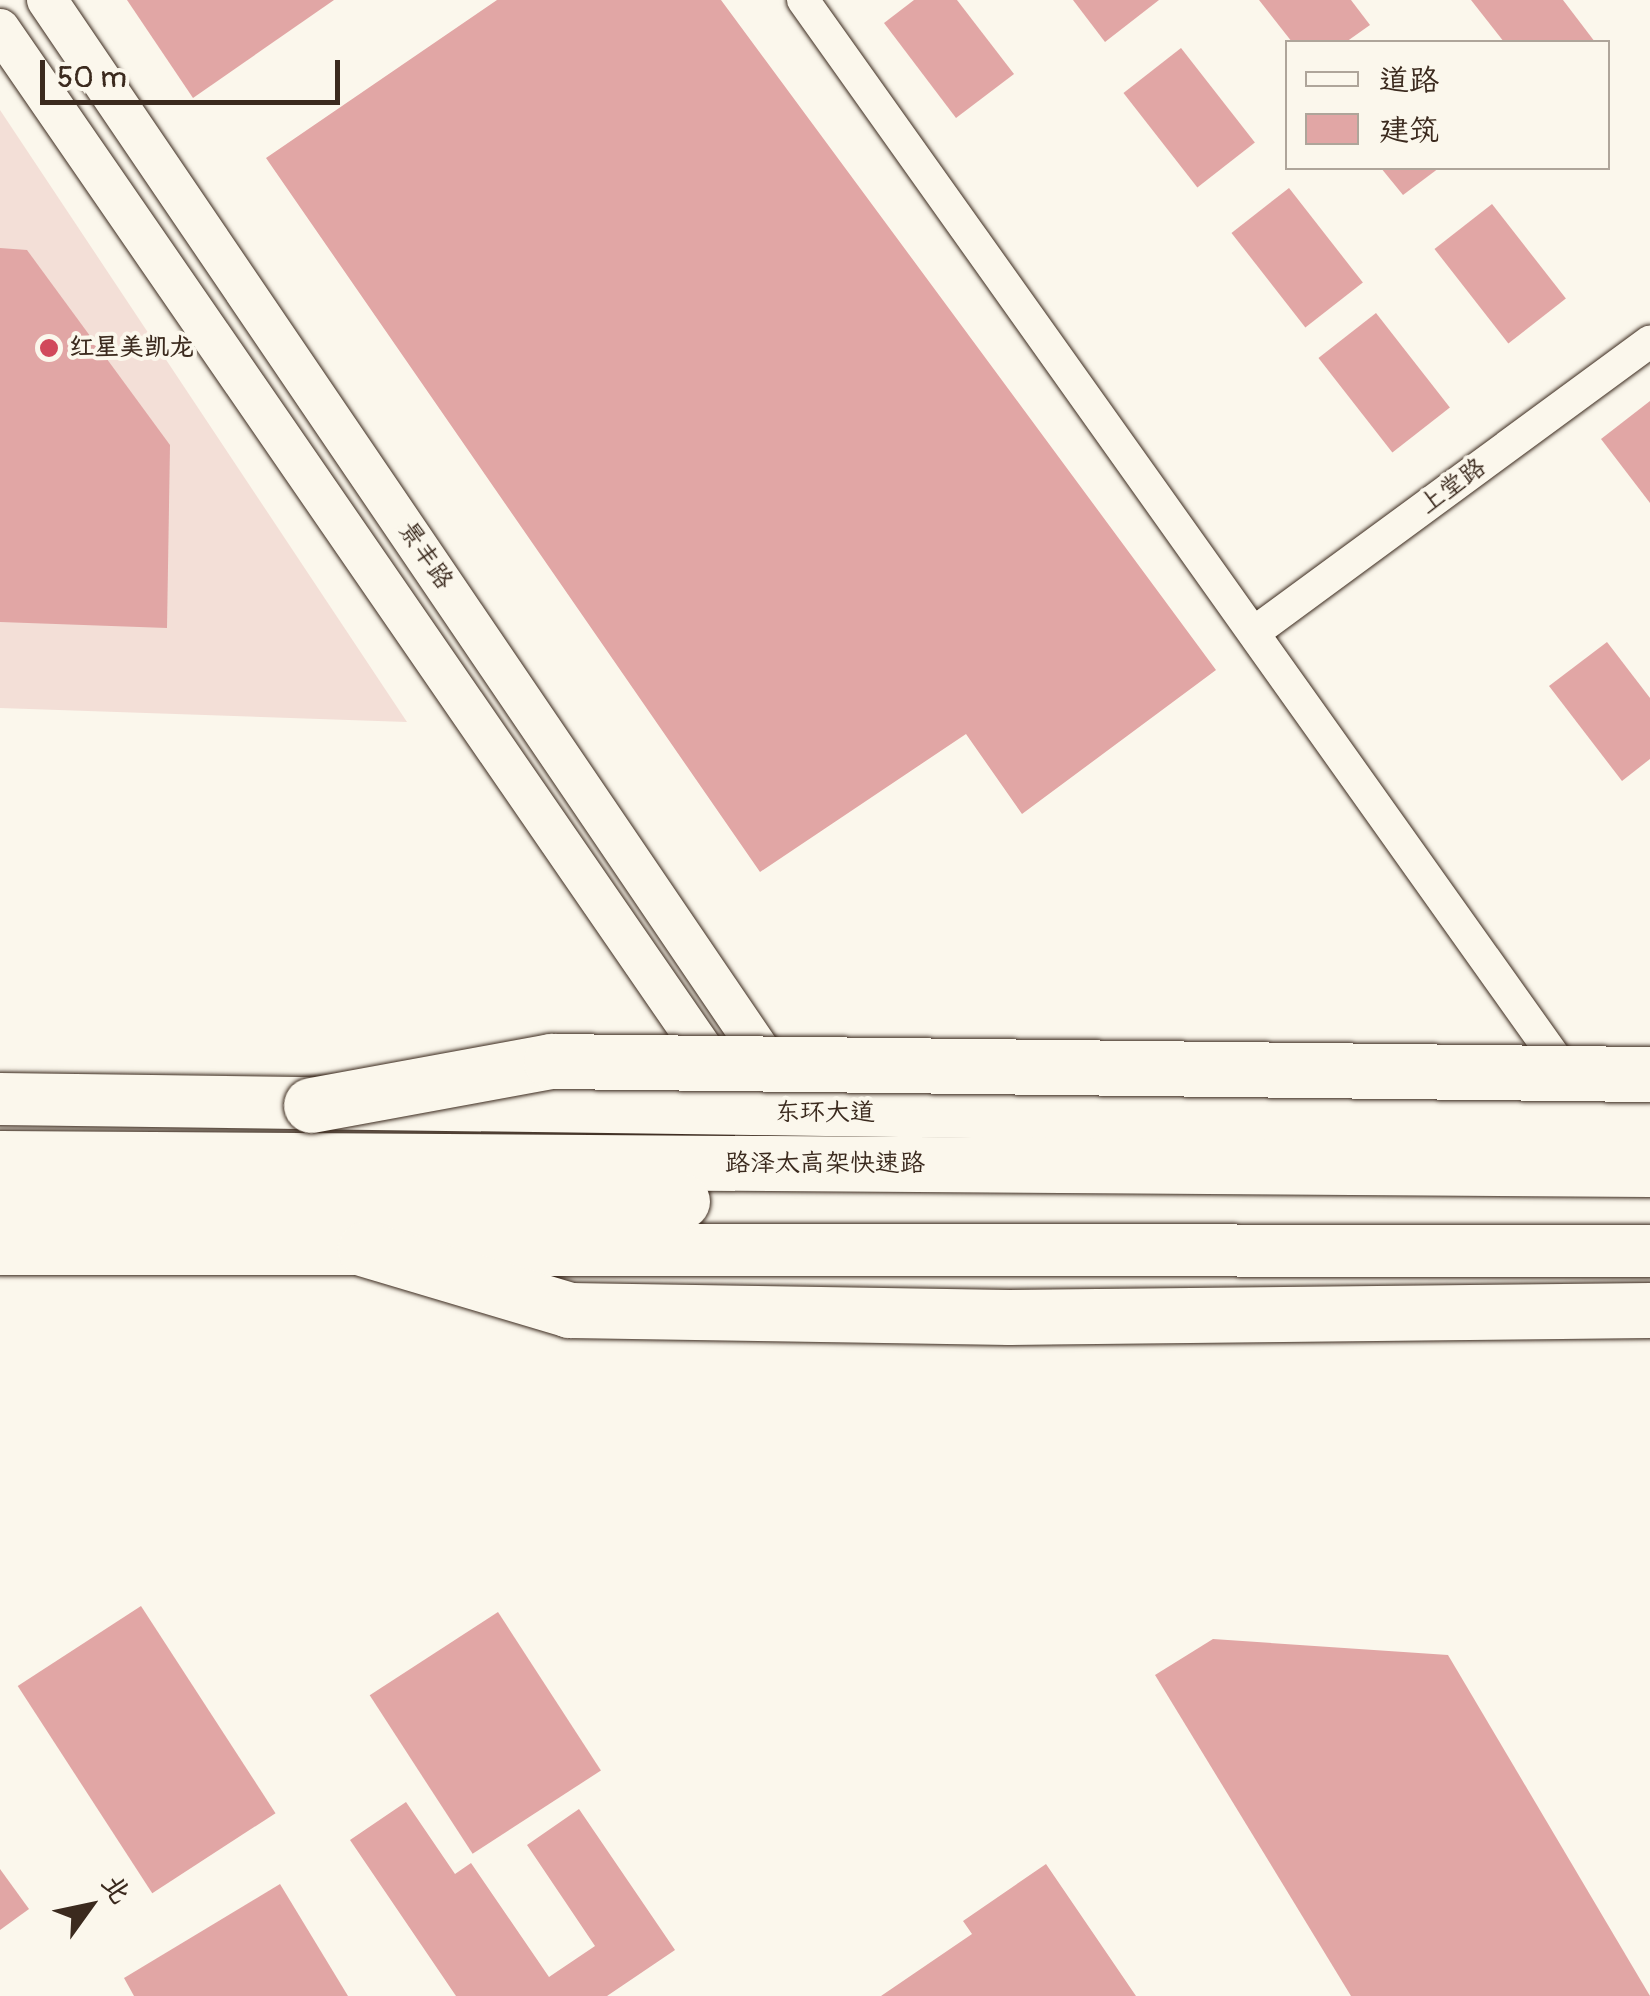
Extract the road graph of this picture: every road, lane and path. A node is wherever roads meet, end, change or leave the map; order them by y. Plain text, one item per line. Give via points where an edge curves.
1 (48, 0) edge
2 (803, 0) edge
3 (0, 29) edge
4 (1650, 342) edge
5 (1256, 632) junction
6 (1650, 1074) edge
7 (0, 1100) edge
8 (311, 1105) junction
9 (802, 1112) junction
10 (747, 1114) junction
11 (1625, 1121) edge
12 (0, 1158) edge
13 (1650, 1169) edge
14 (0, 1199) edge
15 (1650, 1203) edge
16 (0, 1249) edge
17 (365, 1249) junction
18 (1650, 1251) edge
19 (1650, 1310) edge

1 - 9 street, 景丰路
2 - 5 street
3 - 10 street, 景丰路
4 - 5 street, 上堂路
5 - 11 street
6 - 8 highway, bridge via 551,1061
7 - 8 main road, 东环大道
8 - 10 main road, 东环大道
9 - 10 main road, 东环大道
9 - 11 main road, 东环大道
12 - 13 highway, 路泽太高架快速路
14 - 15 highway, 路泽太高架快速路
16 - 17 main road
17 - 18 main road
17 - 19 highway via 570,1310 1010,1317

